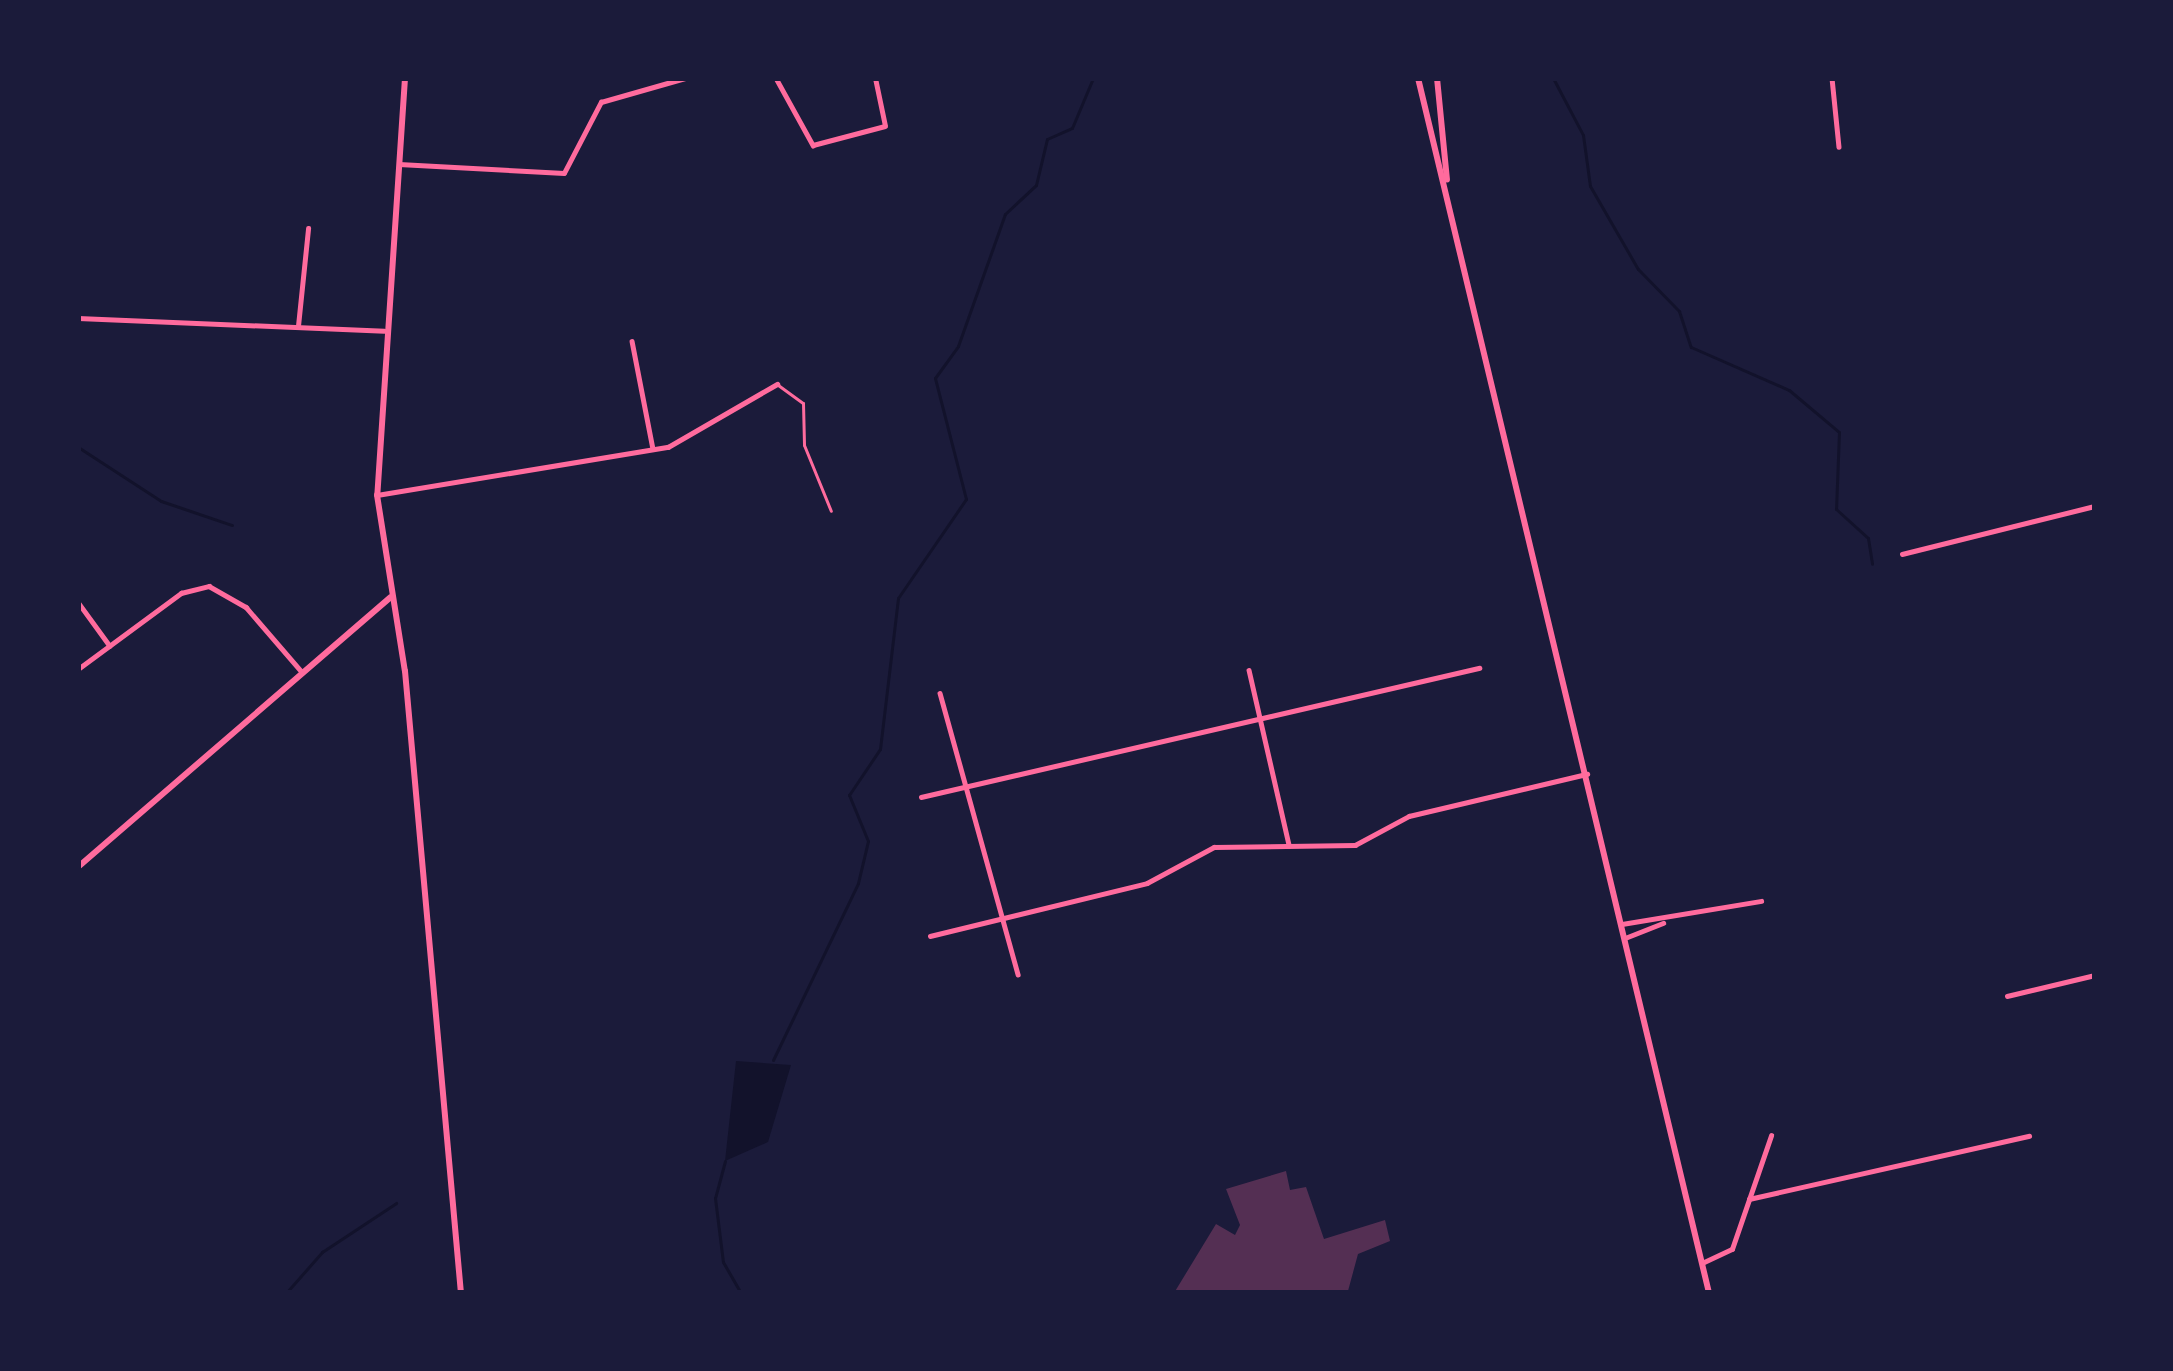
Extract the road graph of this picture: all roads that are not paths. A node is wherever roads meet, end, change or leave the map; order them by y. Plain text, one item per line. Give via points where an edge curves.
1 (405, 78) edge
2 (685, 78) edge
3 (776, 78) edge
4 (875, 78) edge
5 (1418, 78) edge
6 (1437, 78) edge
7 (1832, 78) edge
8 (1839, 147) dead end
9 (397, 163) junction
10 (1446, 184) junction
11 (308, 229) dead end
12 (78, 318) edge
13 (298, 326) junction
14 (383, 332) junction
15 (632, 341) dead end
16 (777, 384) joint
17 (652, 449) junction
18 (377, 496) junction
19 (2095, 506) edge
20 (831, 511) dead end
21 (1902, 554) dead end
22 (391, 597) junction
23 (78, 602) edge
24 (110, 646) junction
25 (1479, 668) dead end
26 (78, 669) edge
27 (1249, 670) dead end
28 (302, 672) junction
29 (940, 693) dead end
30 (1260, 717) junction
31 (1587, 774) junction
32 (963, 787) junction
33 (921, 797) dead end
34 (1289, 845) junction
35 (78, 867) edge
36 (1761, 901) dead end
37 (994, 920) junction
38 (1664, 923) junction
39 (1622, 924) junction
40 (930, 936) dead end
41 (1625, 938) junction
42 (1018, 974) dead end
43 (2095, 975) edge
44 (2007, 996) dead end
45 (1771, 1136) dead end
46 (2029, 1136) dead end
47 (1749, 1198) junction
48 (1702, 1263) junction
49 (461, 1293) edge
50 (1709, 1293) edge

1 - 9 main road
2 - 9 street via 602,102 564,173
3 - 4 street via 803,140 821,145 885,126
5 - 10 main road
6 - 10 main road
7 - 8 street
9 - 14 main road
10 - 31 main road
11 - 13 street
12 - 13 street
13 - 14 street
14 - 18 main road
15 - 17 street
16 - 17 street
16 - 20 lane via 803,404 804,446
17 - 18 street
18 - 22 main road
19 - 21 street
22 - 28 main road
22 - 49 main road
23 - 24 street
24 - 26 street
24 - 28 street via 209,586 246,607
25 - 30 street
27 - 30 street
28 - 35 main road
29 - 32 street
30 - 32 street
30 - 34 street
31 - 34 street via 1409,816 1355,844
31 - 39 main road
32 - 33 street
32 - 37 street
34 - 37 street via 1214,847 1147,883
36 - 38 street
37 - 40 street
37 - 42 street
38 - 39 street
38 - 41 street
39 - 41 main road
41 - 48 main road
43 - 44 street
45 - 47 street
46 - 47 street
47 - 48 street via 1732,1250
48 - 50 main road

